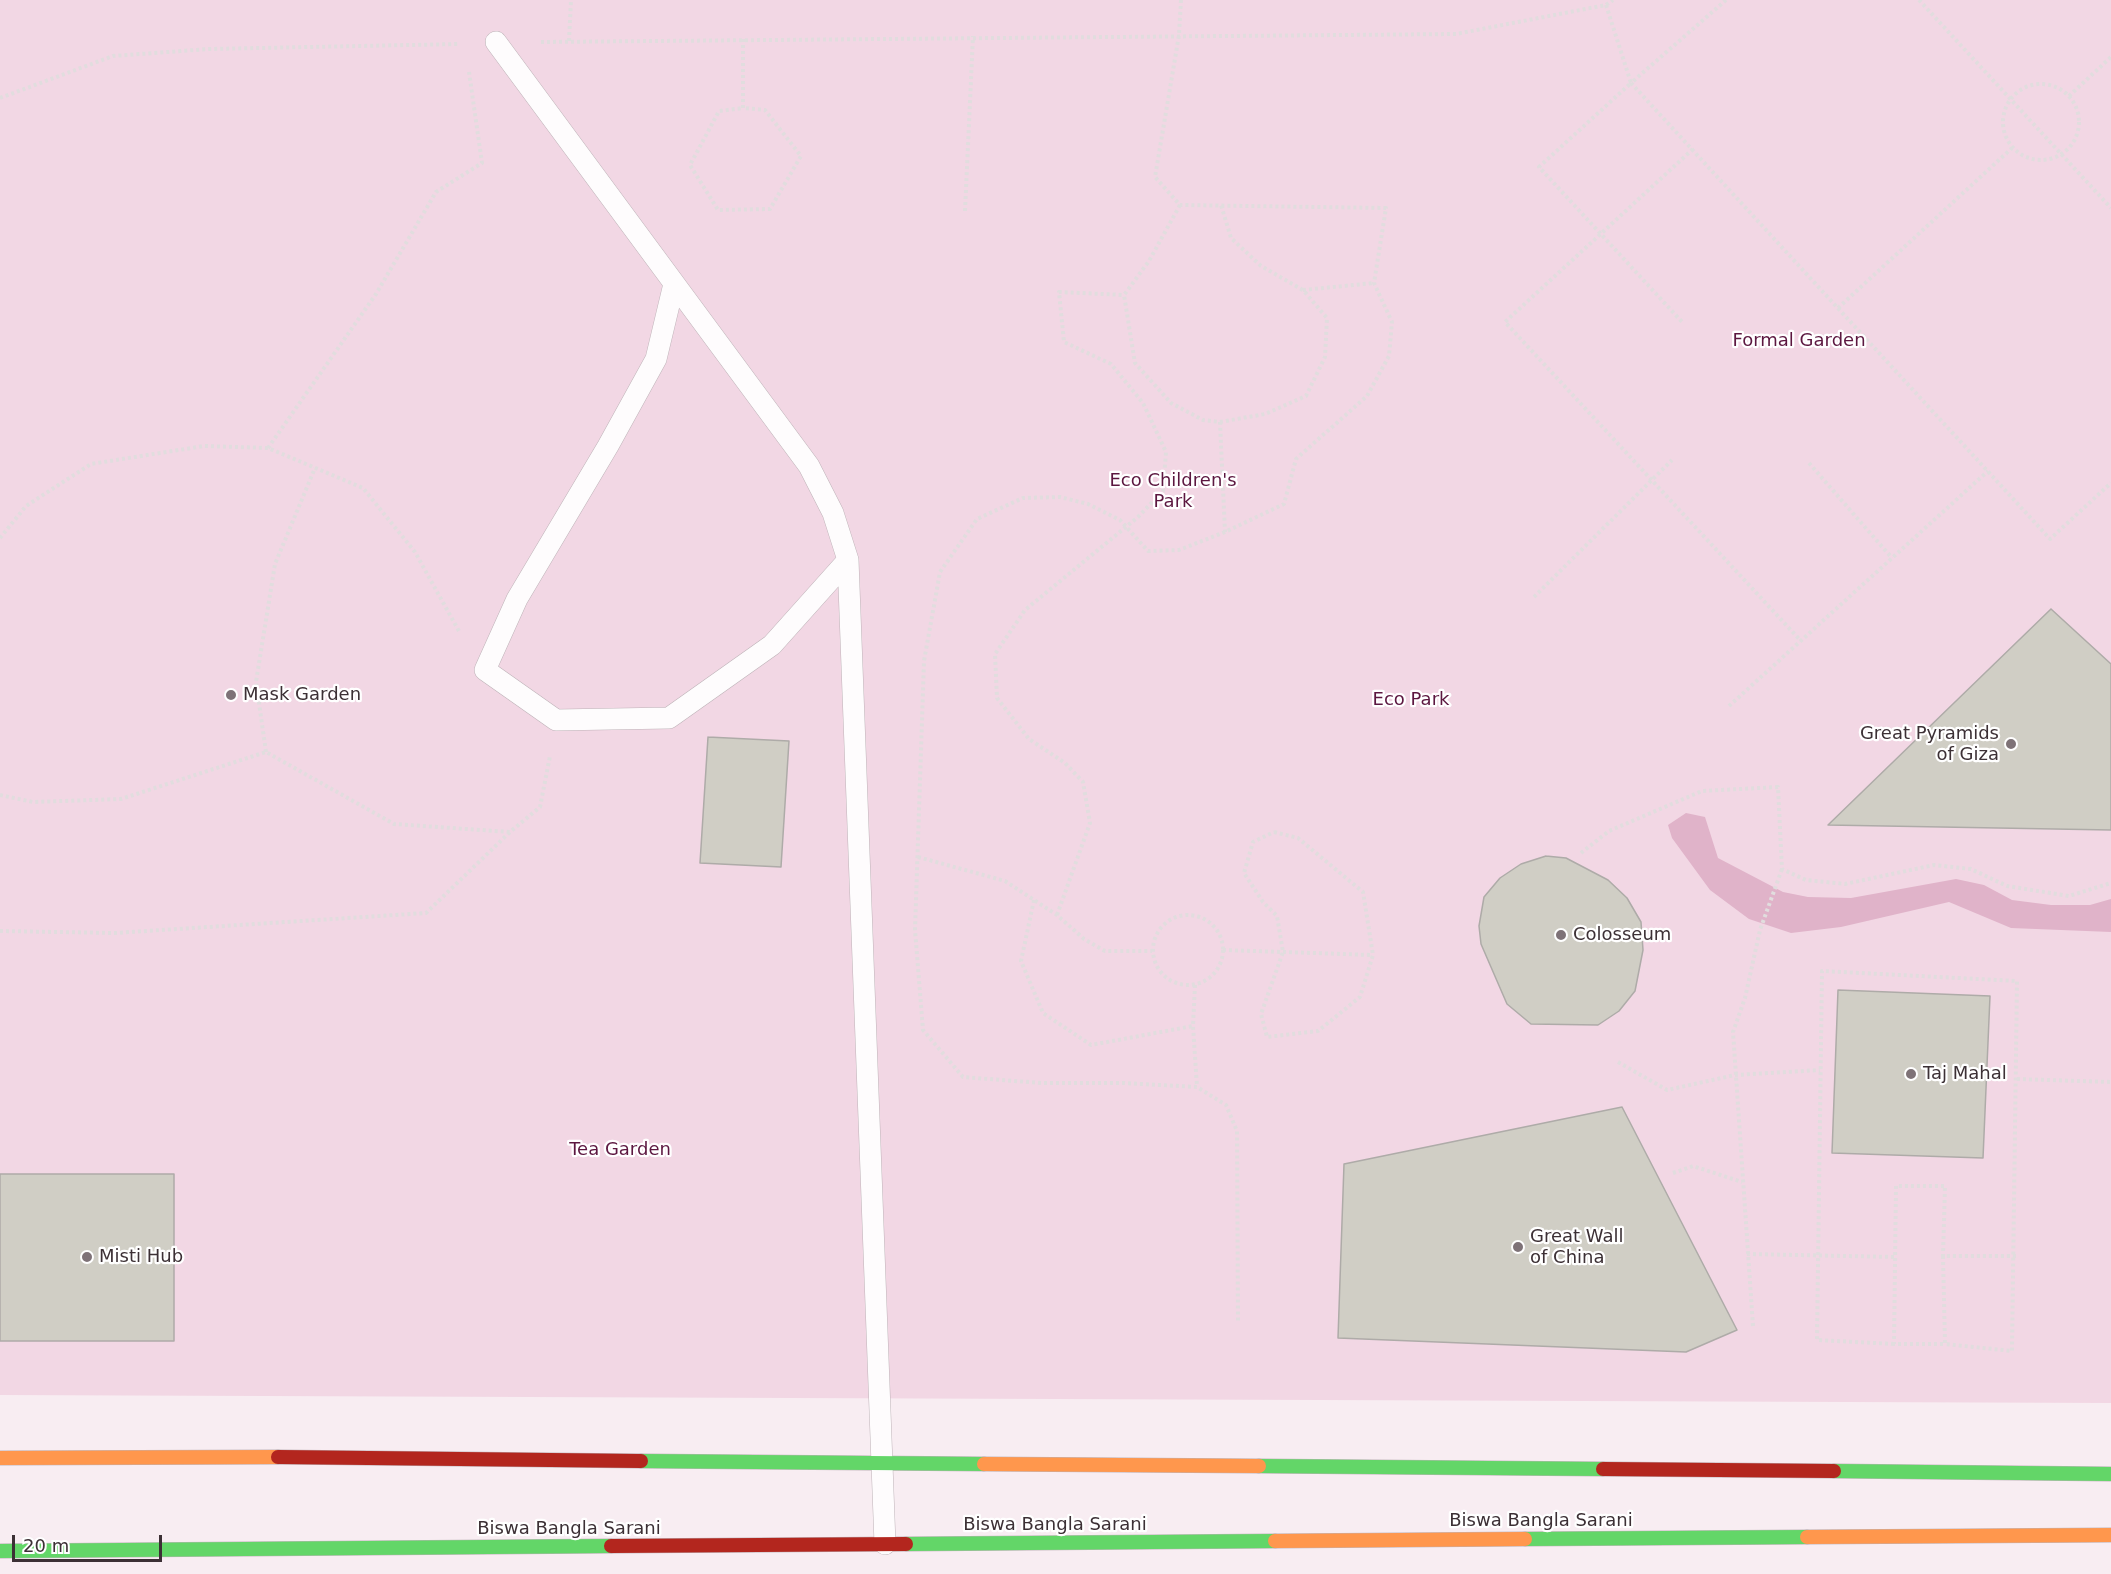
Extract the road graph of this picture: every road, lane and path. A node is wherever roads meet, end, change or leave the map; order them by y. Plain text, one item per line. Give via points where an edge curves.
1 (571, 0) edge
2 (1181, 0) edge
3 (1613, 0) edge
4 (1726, 0) edge
5 (1919, 0) edge
6 (1606, 5) junction
7 (1179, 35) junction
8 (973, 36) junction
9 (743, 39) junction
10 (569, 41) junction
11 (496, 42) junction
12 (466, 43) junction
13 (2111, 57) edge
14 (1632, 83) junction
15 (2068, 96) junction
16 (0, 98) edge
17 (2010, 99) junction
18 (743, 108) junction
19 (2012, 148) junction
20 (1693, 149) junction
21 (2061, 154) junction
22 (1180, 205) junction
23 (1221, 205) junction
24 (2111, 207) edge
25 (965, 212) dead end
26 (1601, 235) junction
27 (674, 284) junction
28 (1374, 284) junction
29 (1303, 290) junction
30 (1124, 295) junction
31 (1838, 308) junction
32 (1683, 323) dead end
33 (1220, 422) junction
34 (268, 448) junction
35 (1672, 460) dead end
36 (1809, 463) dead end
37 (315, 468) junction
38 (1988, 471) junction
39 (1653, 481) junction
40 (2111, 483) edge
41 (1126, 527) junction
42 (1226, 532) junction
43 (0, 538) edge
44 (1892, 558) junction
45 (848, 560) junction
46 (1534, 597) dead end
47 (1801, 641) junction
48 (485, 670) junction
49 (1730, 706) dead end
50 (556, 720) junction
51 (266, 752) junction
52 (0, 795) edge
53 (510, 832) junction
54 (1581, 854) dead end
55 (917, 857) junction
56 (1782, 868) junction
57 (2111, 883) edge
58 (1034, 900) junction
59 (1056, 915) junction
60 (0, 931) edge
61 (1223, 950) junction
62 (1152, 951) junction
63 (1283, 952) junction
64 (1373, 955) junction
65 (1195, 985) junction
66 (1193, 1026) junction
67 (1618, 1062) dead end
68 (1820, 1070) junction
69 (1735, 1075) junction
70 (2017, 1079) junction
71 (2111, 1082) edge
72 (1197, 1087) junction
73 (1673, 1173) dead end
74 (1742, 1182) junction
75 (1747, 1254) junction
76 (1819, 1254) junction
77 (1943, 1256) junction
78 (2016, 1256) junction
79 (1895, 1257) junction
80 (1238, 1321) dead end
81 (1753, 1326) dead end
82 (1894, 1344) junction
83 (1945, 1344) junction
84 (0, 1458) edge
85 (884, 1463) junction
86 (2111, 1474) edge
87 (2111, 1535) edge
88 (885, 1544) junction
89 (0, 1551) edge

1 - 10 path
2 - 7 path
3 - 6 path
4 - 14 path
5 - 17 path
6 - 7 path via 1456,34
6 - 14 path
7 - 8 path
7 - 22 path via 1155,177
8 - 9 path
8 - 25 path
9 - 10 path
9 - 18 path
10 - 11 path
11 - 12 path
11 - 27 lane
12 - 16 path via 209,49 113,56
12 - 34 path via 482,163 436,192 376,294
13 - 15 path
14 - 20 path
14 - 26 path via 1539,167
15 - 17 path via 2055,86 2038,83 2022,88
15 - 21 path via 2077,110 2078,128 2072,144
17 - 19 path via 2003,116 2004,133
17 - 21 path
18 - 18 path via 765,110 801,156 770,209 718,210 690,165 719,111
19 - 21 path via 2043,160
19 - 31 path
20 - 26 path
20 - 31 path
21 - 24 path
22 - 23 path
22 - 30 path via 1149,261
23 - 28 path via 1386,208
23 - 29 path via 1231,238 1261,266
26 - 32 path
26 - 39 path via 1505,322
27 - 45 lane via 809,466 833,513
27 - 48 lane via 656,359 517,599
28 - 29 path
28 - 42 path via 1392,322 1389,356 1367,396 1296,459 1284,504
29 - 33 path via 1327,318 1325,357 1306,396 1265,414
30 - 33 path via 1135,363 1171,403 1203,420
30 - 41 path via 1059,292 1064,342 1111,364 1143,403 1166,452 1163,491
31 - 38 path
33 - 42 path
34 - 37 path
34 - 43 path via 204,446 91,464 26,506
35 - 39 path
36 - 44 path
37 - 48 path via 363,488 415,552
37 - 51 path via 276,564 256,682
38 - 40 path via 2050,539
38 - 44 path
39 - 46 path
39 - 47 path
41 - 42 path via 1148,551 1179,550
41 - 55 path via 1088,504 1060,497 1023,498 977,519 940,572 924,661
41 - 59 path via 1025,610 995,654 997,698 1029,739 1065,763 1083,782 1090,824
44 - 47 path
45 - 50 lane via 772,645 669,718
45 - 85 lane
47 - 49 path
48 - 50 lane
50 - 53 path via 540,807
51 - 52 path via 120,799 33,802
51 - 53 path via 394,824
53 - 60 path via 426,913 115,933
54 - 56 path via 1610,831 1702,790 1778,787
55 - 58 path via 1005,881
55 - 72 path via 915,930 923,1030 963,1077
56 - 57 path via 1806,880 1845,884 1934,865 1971,869 2007,886 2070,896
56 - 69 path via 1760,930 1733,1032
58 - 59 path
58 - 66 path via 1022,961 1043,1013 1091,1045
59 - 62 path via 1105,951
61 - 62 path via 1220,934 1195,915 1165,922
61 - 63 path
61 - 65 path via 1210,978
62 - 65 path via 1165,978 1180,985
63 - 64 path
63 - 64 path via 1261,1014 1268,1037 1318,1031 1360,997
63 - 64 path via 1277,916 1244,873 1253,842 1274,832 1298,838 1364,892
65 - 66 path
66 - 72 path
67 - 69 path via 1667,1090
68 - 69 path
68 - 70 path via 1822,971 2017,981
68 - 76 path
69 - 74 path
70 - 71 path
70 - 78 path
72 - 80 path via 1226,1105 1237,1131
73 - 74 path via 1694,1166
74 - 75 path
75 - 76 path
75 - 81 path
76 - 79 path
76 - 82 path via 1817,1340
77 - 78 path
77 - 79 path via 1945,1186 1896,1186
77 - 83 path
78 - 83 path via 2013,1351
79 - 82 path
82 - 83 path
84 - 85 street
85 - 86 street
85 - 88 lane
87 - 88 street, Biswa Bangla Sarani
88 - 89 street, Biswa Bangla Sarani

